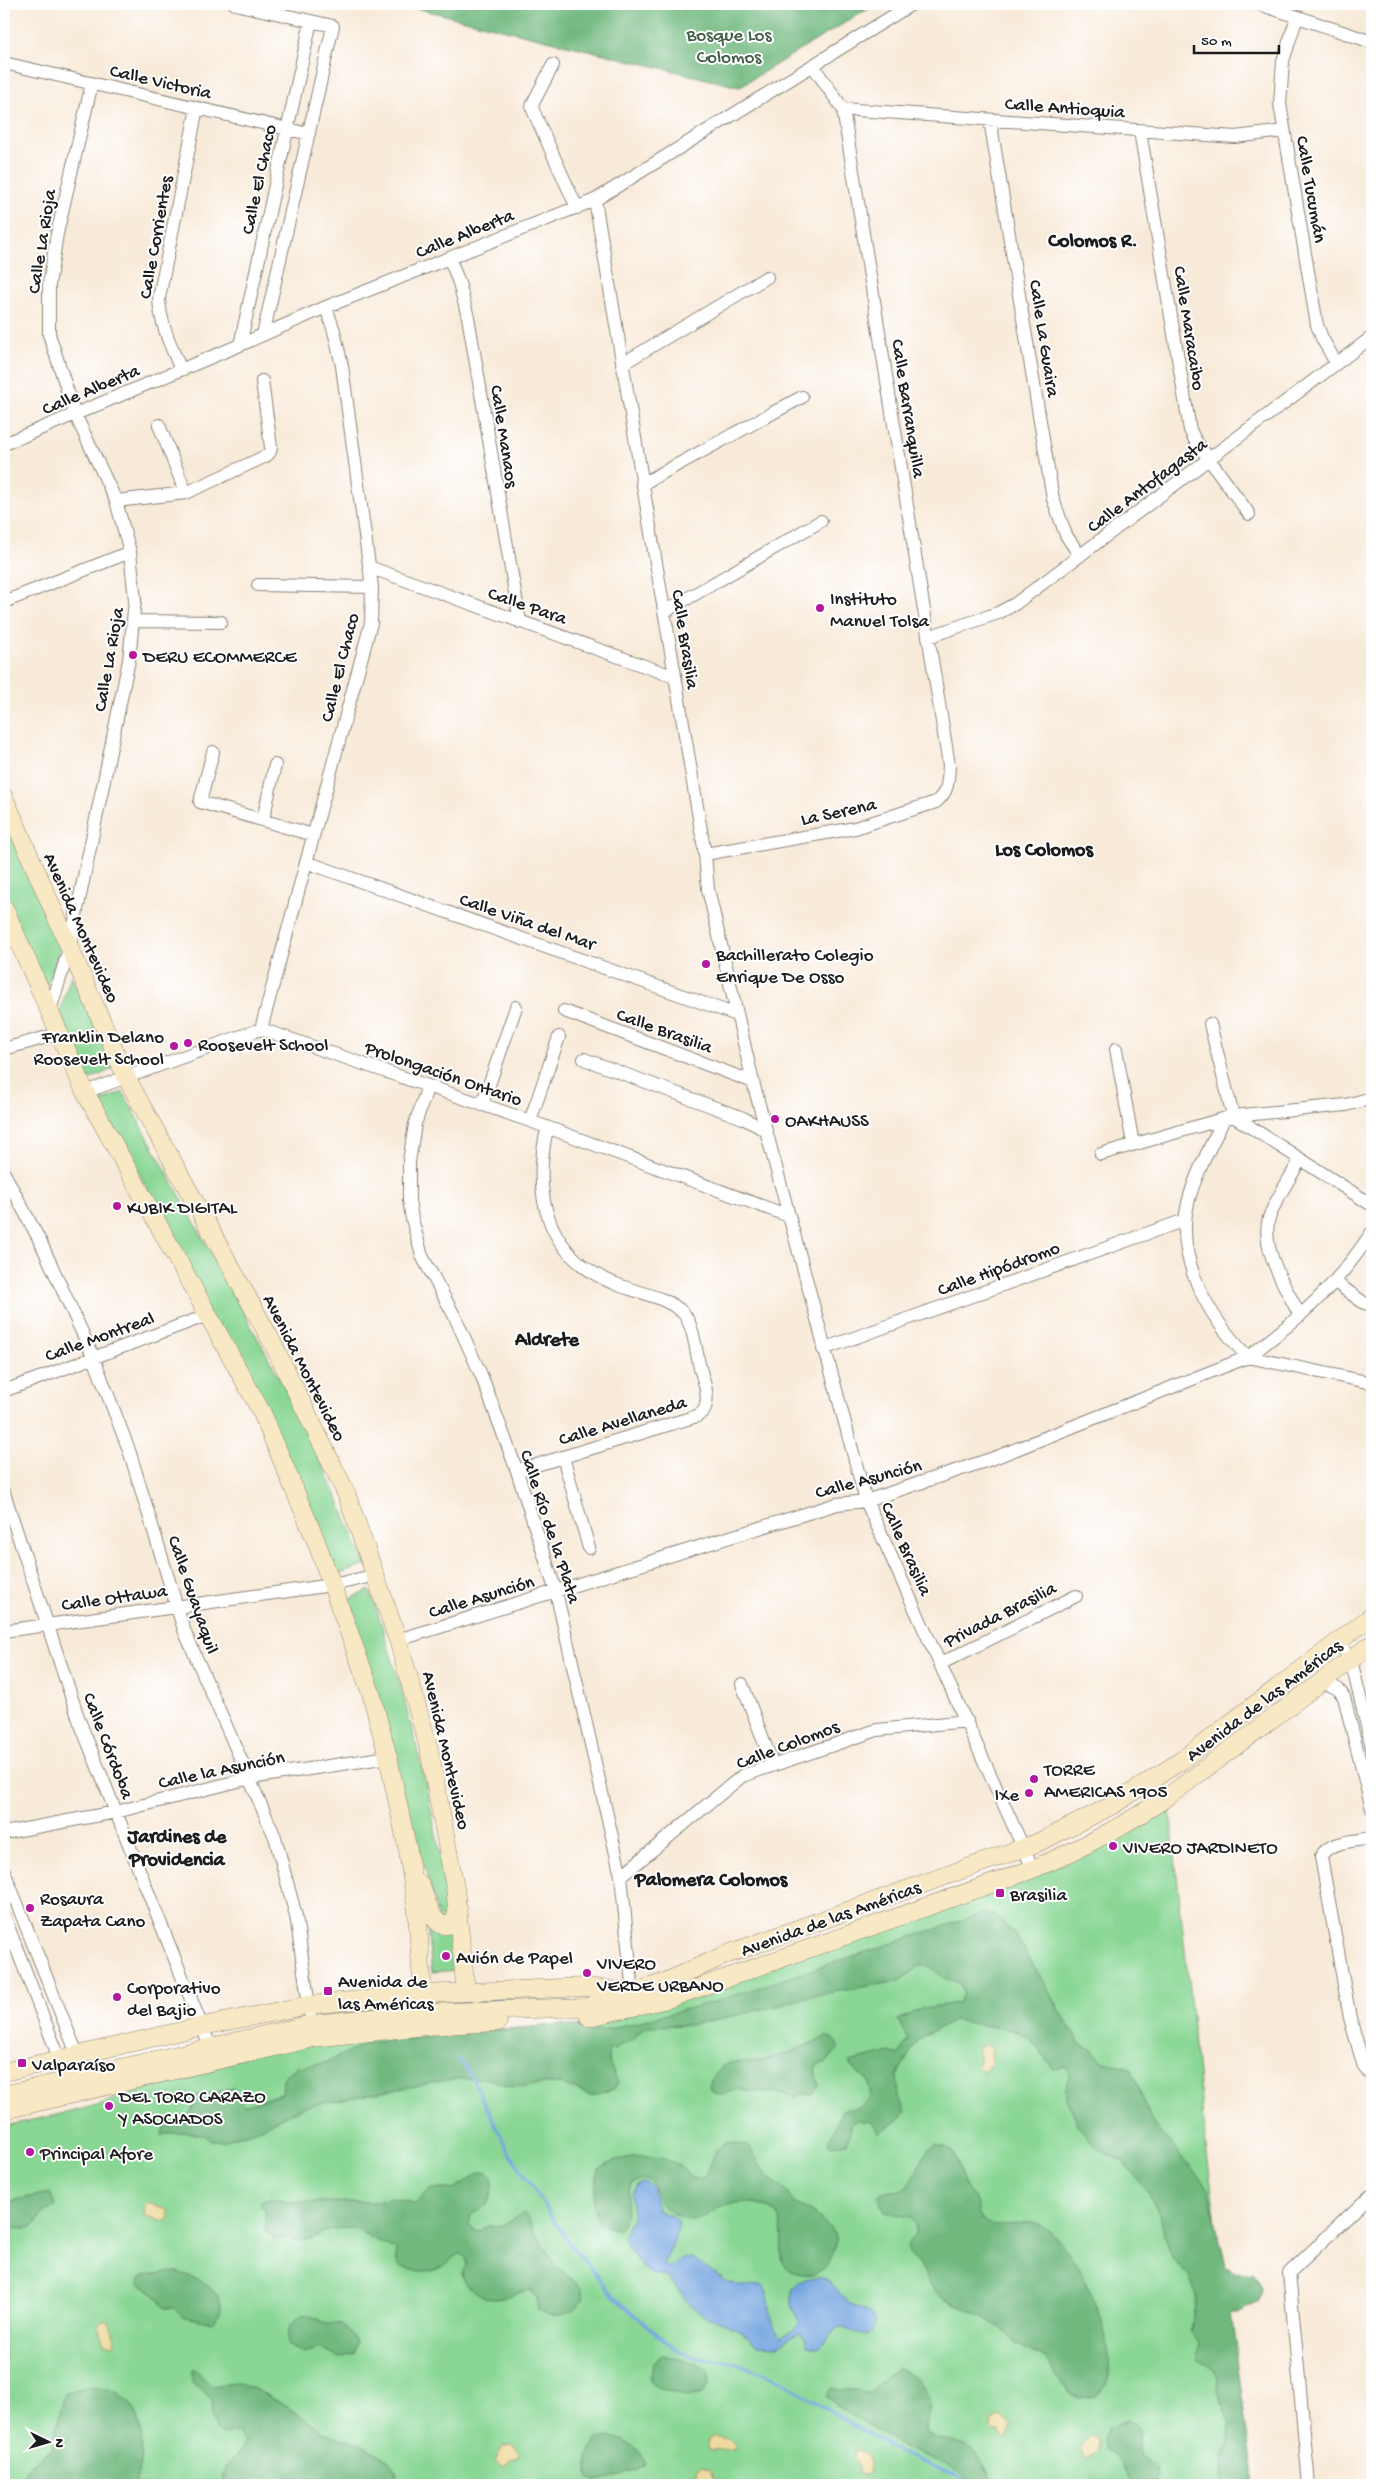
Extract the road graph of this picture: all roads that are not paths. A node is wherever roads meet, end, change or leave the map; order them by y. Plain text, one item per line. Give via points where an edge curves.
1 (235, 4) edge
2 (912, 4) edge
3 (1259, 4) edge
4 (1297, 18) junction
5 (311, 21) junction
6 (1372, 42) edge
7 (4, 63) edge
8 (553, 65) dead end
9 (813, 66) junction
10 (92, 83) junction
11 (197, 108) junction
12 (843, 109) junction
13 (990, 120) junction
14 (287, 130) junction
15 (1140, 131) junction
16 (1284, 131) junction
17 (309, 134) junction
18 (595, 200) junction
19 (577, 208) junction
20 (450, 259) junction
21 (767, 277) dead end
22 (326, 307) junction
23 (263, 335) junction
24 (1372, 337) edge
25 (240, 346) junction
26 (1336, 363) junction
27 (622, 364) junction
28 (181, 370) junction
29 (262, 381) dead end
30 (802, 397) dead end
31 (75, 414) junction
32 (159, 425) dead end
33 (4, 444) edge
34 (1210, 460) junction
35 (642, 484) junction
36 (186, 493) junction
37 (116, 501) junction
38 (1249, 514) dead end
39 (822, 521) dead end
40 (130, 552) junction
41 (1080, 556) junction
42 (369, 568) junction
43 (258, 584) dead end
44 (372, 587) junction
45 (4, 602) edge
46 (664, 612) junction
47 (134, 621) junction
48 (221, 622) dead end
49 (520, 622) junction
50 (928, 637) junction
51 (675, 677) junction
52 (214, 752) dead end
53 (275, 765) dead end
54 (949, 765) joint
55 (4, 797) edge
56 (263, 820) junction
57 (313, 835) junction
58 (705, 854) junction
59 (306, 862) junction
60 (4, 908) edge
61 (69, 949) junction
62 (516, 1007) dead end
63 (564, 1011) dead end
64 (49, 1014) junction
65 (736, 1015) junction
66 (1210, 1024) dead end
67 (261, 1029) junction
68 (58, 1034) junction
69 (559, 1037) dead end
70 (4, 1049) edge
71 (1116, 1049) dead end
72 (584, 1060) dead end
73 (126, 1077) junction
74 (753, 1082) junction
75 (428, 1086) junction
76 (85, 1092) junction
77 (1372, 1098) edge
78 (482, 1105) junction
79 (1229, 1118) junction
80 (530, 1121) junction
81 (547, 1129) junction
82 (765, 1130) junction
83 (1133, 1144) junction
84 (1101, 1154) dead end
85 (1300, 1160) junction
86 (4, 1173) edge
87 (1372, 1204) edge
88 (789, 1216) junction
89 (1186, 1220) junction
90 (1372, 1232) edge
91 (1335, 1282) junction
92 (1372, 1305) edge
93 (208, 1315) junction
94 (1300, 1316) junction
95 (823, 1349) junction
96 (93, 1356) junction
97 (1248, 1357) junction
98 (1372, 1383) edge
99 (4, 1390) edge
100 (563, 1457) junction
101 (517, 1471) junction
102 (4, 1493) edge
103 (866, 1501) junction
104 (589, 1548) dead end
105 (376, 1575) junction
106 (332, 1586) junction
107 (556, 1592) junction
108 (1076, 1596) dead end
109 (176, 1606) junction
110 (1372, 1616) edge
111 (48, 1624) junction
112 (4, 1631) edge
113 (398, 1640) junction
114 (1338, 1642) junction
115 (1372, 1644) edge
116 (1350, 1660) junction
117 (940, 1664) junction
118 (1320, 1681) junction
119 (742, 1684) dead end
120 (967, 1721) junction
121 (1372, 1747) edge
122 (388, 1757) junction
123 (1367, 1764) edge
124 (773, 1765) junction
125 (250, 1778) junction
126 (1372, 1809) edge
127 (116, 1812) junction
128 (1068, 1826) junction
129 (4, 1833) edge
130 (1372, 1838) edge
131 (1024, 1847) junction
132 (408, 1851) junction
133 (1050, 1862) junction
134 (1033, 1869) junction
135 (4, 1871) edge
136 (621, 1876) junction
137 (458, 1908) junction
138 (4, 1916) edge
139 (466, 1992) junction
140 (423, 1994) junction
141 (633, 1994) junction
142 (308, 2005) junction
143 (425, 2019) junction
144 (203, 2026) junction
145 (312, 2031) junction
146 (213, 2053) junction
147 (78, 2055) junction
148 (60, 2059) junction
149 (4, 2072) edge
150 (1372, 2077) edge
151 (88, 2082) junction
152 (71, 2086) junction
153 (4, 2095) edge
154 (4, 2110) edge
155 (1372, 2194) edge
156 (1310, 2485) edge

1 - 5 street
2 - 9 street, Calle Alberta
3 - 4 street
4 - 6 street
4 - 16 street, Calle Tucumán via 1286,46 1280,77
5 - 14 street, Calle El Chaco
5 - 17 street via 333,26
7 - 10 street, Calle Victoria
8 - 19 street via 532,108
9 - 12 street, Calle Barranquilla
9 - 18 street, Calle Alberta
10 - 11 street, Calle Victoria
10 - 31 street, Calle La Rioja via 48,285 50,334
11 - 14 street, Calle Victoria
11 - 28 street, Calle Corrientes via 160,298 166,333
12 - 13 street, Calle Antioquia
12 - 50 street, Calle Barranquilla
13 - 15 street, Calle Antioquia
13 - 41 street, Calle La Guaira via 1053,499 1066,535
14 - 17 street, Calle Victoria
14 - 25 street, Calle El Chaco
15 - 16 street, Calle Antioquia via 1234,137
15 - 34 street, Calle Maracaibo via 1186,418 1195,440
16 - 26 street, Calle Tucumán via 1317,325
17 - 23 street
18 - 19 street, Calle Alberta
18 - 27 street, Calle Brasilia
19 - 20 street, Calle Alberta
20 - 22 street, Calle Alberta
20 - 49 street, Calle Manaos via 468,317
21 - 27 street
22 - 23 street, Calle Alberta
22 - 42 street, Calle El Chaco via 342,366
23 - 25 street, Calle Alberta
24 - 26 street, Calle Antofagasta
25 - 28 street, Calle Alberta
26 - 34 street, Calle Antofagasta
27 - 35 street, Calle Brasilia
28 - 31 street, Calle Alberta
29 - 36 street via 270,452
30 - 35 street
31 - 33 street, Calle Alberta
31 - 37 street, Calle La Rioja
32 - 36 street
34 - 38 street, Calle Maracaibo
34 - 41 street, Calle Antofagasta
35 - 46 street, Calle Brasilia
36 - 37 street
37 - 40 street, Calle La Rioja
39 - 46 street
40 - 45 street
40 - 47 street, Calle La Rioja via 134,576
41 - 50 street, Calle Antofagasta via 1007,609
42 - 44 street, Calle El Chaco
42 - 49 street, Calle Para
43 - 44 street
44 - 57 street, Calle El Chaco via 371,623
46 - 51 street, Calle Brasilia
47 - 48 street
47 - 61 street, Calle La Rioja via 129,660
49 - 51 street, Calle Para
50 - 54 street, Calle Barranquilla
51 - 58 street, Calle Brasilia
52 - 56 street via 200,802
53 - 56 street
54 - 58 street, La Serena via 945,795 936,802 902,815 855,828
55 - 61 main road, Avenida Montevideo
56 - 57 street
57 - 59 street, Calle El Chaco
58 - 65 street, Calle Brasilia via 708,889
59 - 65 street, Calle Viña del Mar
59 - 67 street, Calle El Chaco
60 - 64 main road
61 - 64 street, Calle La Rioja
61 - 73 main road, Avenida Montevideo
62 - 78 street
63 - 74 street, Calle Brasilia
64 - 68 main road
65 - 74 street, Calle Brasilia
66 - 79 street
67 - 73 street
67 - 75 street, Prolongación Ontario
68 - 70 street
68 - 76 main road
69 - 80 street
71 - 83 street
72 - 82 street via 743,1118
73 - 76 street
73 - 105 main road, Avenida Montevideo via 271,1340 346,1493
74 - 82 street, Calle Brasilia
75 - 78 street, Prolongación Ontario
75 - 101 street, Calle Río de la Plata via 415,1124 409,1162 408,1200 414,1227 422,1256 476,1363
76 - 93 main road
77 - 79 street via 1346,1105
78 - 80 street, Prolongación Ontario
79 - 83 street
79 - 85 street
79 - 89 street via 1197,1176
80 - 81 street, Prolongación Ontario
81 - 88 street, Prolongación Ontario
81 - 100 street, Calle Avellaneda via 540,1166 542,1192 548,1218 562,1244 578,1263 601,1279 662,1301 683,1314 690,1328 707,1400 706,1408 696,1416
82 - 88 street, Calle Brasilia
83 - 84 street
85 - 87 street
85 - 94 street via 1269,1218 1268,1239 1273,1259
86 - 96 street, Calle Guayaquil via 42,1243
88 - 95 street, Calle Brasilia
89 - 95 street, Calle Hipódromo
89 - 97 street via 1190,1262 1199,1288 1225,1333
90 - 91 street, Calle Asunción
91 - 92 street via 1364,1303
91 - 94 street, Calle Asunción
93 - 96 street, Calle Montreal
93 - 106 main road via 262,1412
94 - 97 street, Calle Asunción
95 - 103 street, Calle Brasilia
96 - 99 street, Calle Montreal
96 - 109 street, Calle Guayaquil via 129,1450
97 - 98 street
97 - 103 street, Calle Asunción via 994,1458
100 - 101 street, Calle Avellaneda
100 - 104 street
101 - 107 street, Calle Río de la Plata
102 - 111 street, Calle Córdoba
103 - 107 street, Calle Asunción via 837,1504
103 - 117 street, Calle Brasilia
105 - 106 street, Calle Ottawa
105 - 113 main road, Avenida Montevideo
106 - 109 street, Calle Ottawa
106 - 122 main road via 371,1693
107 - 113 street, Calle Asunción
107 - 136 street, Calle Río de la Plata
108 - 117 street, Privada Brasilia
109 - 111 street, Calle Ottawa
109 - 125 street, Calle Guayaquil
110 - 114 main road, Avenida de las Américas
111 - 112 street, Calle Ottawa
111 - 127 street, Calle Córdoba via 79,1720
113 - 137 main road, Avenida Montevideo via 429,1749
114 - 116 street
114 - 128 main road, Avenida de las Américas via 1182,1760 1113,1805
115 - 116 main road, Avenida de las Américas
116 - 118 main road, Avenida de las Américas
116 - 121 street
117 - 120 street, Calle Brasilia
118 - 123 street via 1338,1689 1344,1697
118 - 133 main road, Avenida de las Américas via 1162,1801 1112,1832
119 - 124 street
120 - 124 street, Calle Colomos via 877,1730
120 - 131 street, Calle Brasilia
122 - 125 street, Calle la Asunción
122 - 132 main road
123 - 126 street
124 - 136 street, Calle Colomos via 742,1776
125 - 127 street, Calle la Asunción
125 - 142 street, Calle Guayaquil via 286,1874 296,1916
127 - 129 street, Calle la Asunción
127 - 144 street, Calle Córdoba
128 - 131 main road, Avenida de las Américas
128 - 133 main road via 1056,1842
130 - 150 street via 1330,1847 1321,1857 1350,2018 1364,2067
131 - 134 street, Calle Brasilia
131 - 141 main road, Avenida de las Américas via 725,1956
132 - 137 main road via 436,1921 443,1925 452,1924
132 - 140 main road via 417,1912
133 - 134 main road, Avenida de las Américas
134 - 143 main road, Avenida de las Américas via 634,2008 590,2017
135 - 147 street
136 - 141 street, Calle Río de la Plata
137 - 139 main road, Avenida Montevideo
138 - 148 street
139 - 140 main road, Avenida de las Américas
139 - 141 main road, Avenida de las Américas via 586,1987
140 - 142 main road, Avenida de las Américas
140 - 143 main road
141 - 143 main road, Avenida de las Américas via 587,2007
142 - 144 main road, Avenida de las Américas
142 - 145 street, Calle Guayaquil
143 - 145 main road, Avenida de las Américas
144 - 146 street, Calle Córdoba
144 - 147 main road, Avenida de las Américas
145 - 146 main road, Avenida de las Américas
146 - 151 main road, Avenida de las Américas
147 - 148 main road, Avenida de las Américas
147 - 151 street
148 - 149 main road, Avenida de las Américas
148 - 152 street
151 - 152 main road, Avenida de las Américas
152 - 153 main road, Avenida de las Américas
152 - 154 main road, Avenida de las Américas
155 - 156 street via 1289,2273

